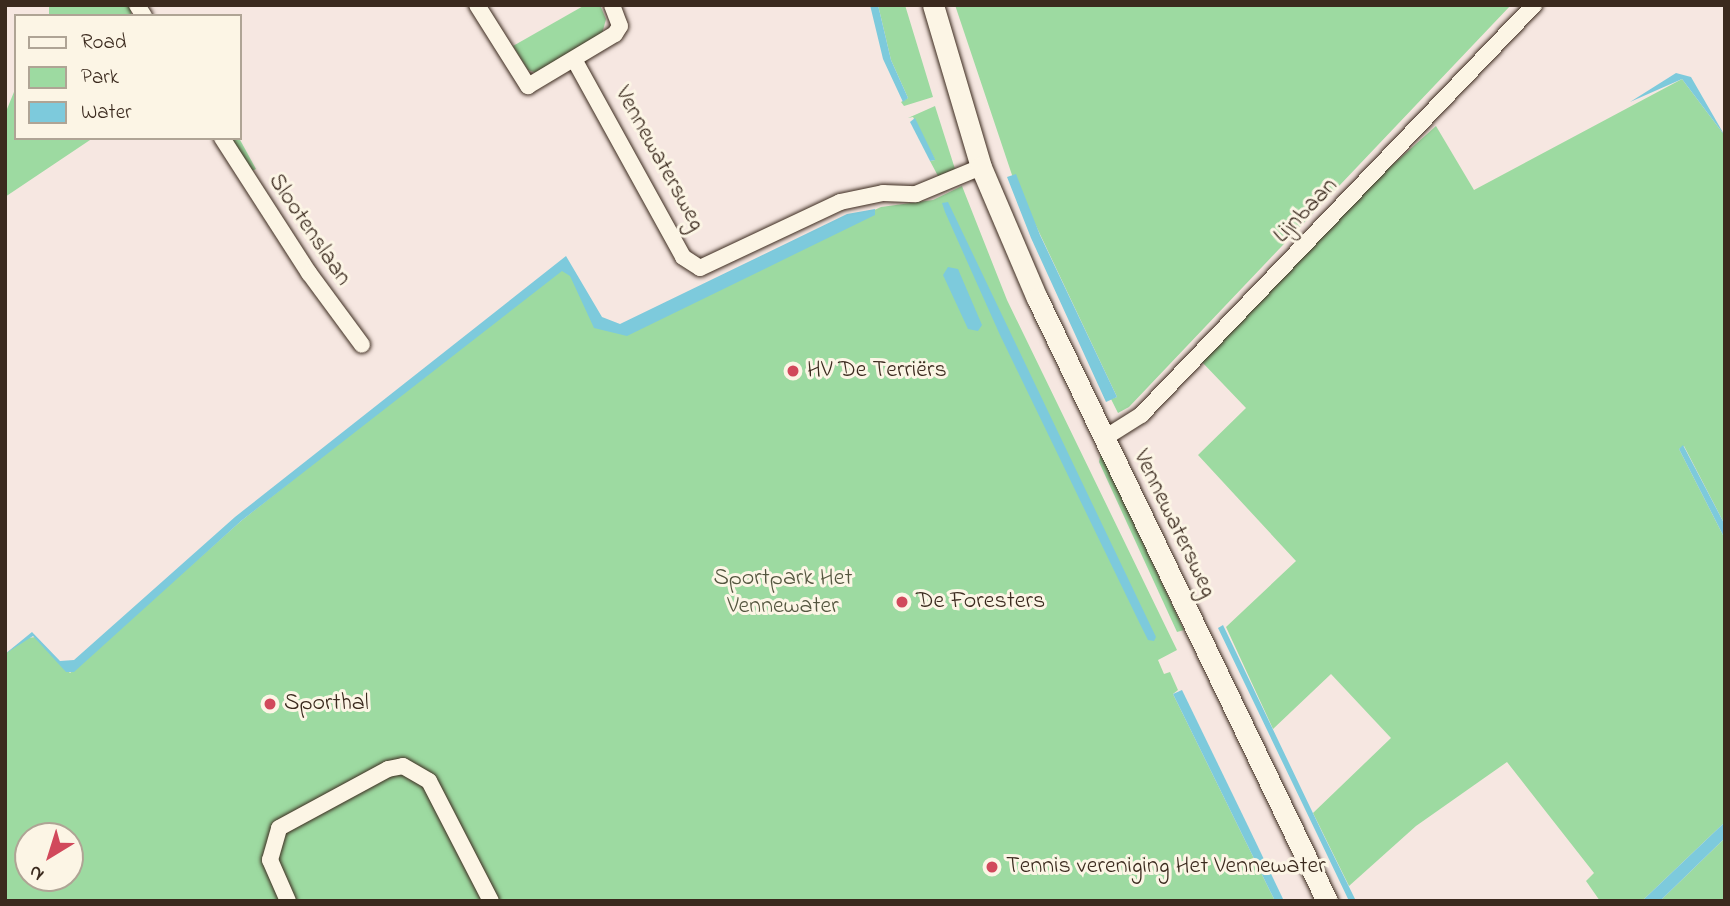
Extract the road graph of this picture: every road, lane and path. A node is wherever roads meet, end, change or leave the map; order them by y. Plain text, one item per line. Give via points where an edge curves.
1 (477, 5) edge
2 (612, 5) edge
3 (933, 5) edge
4 (1534, 5) edge
5 (575, 61) junction
6 (223, 140) edge
7 (981, 167) junction
8 (362, 345) dead end
9 (1103, 439) junction
10 (289, 901) edge
11 (491, 901) edge
12 (1327, 901) edge

1 - 5 street via 528,86
2 - 5 street via 620,26 608,41
3 - 7 street, Vennewatersweg
4 - 9 street, Lijnbaan via 1141,415
5 - 7 street, Vennewatersweg via 683,257 700,268 840,202 883,193 916,194
6 - 8 street, Slootenslaan via 309,273
7 - 9 street, Vennewatersweg
9 - 12 street, Vennewatersweg
10 - 11 street via 270,860 271,843 279,828 388,769 403,766 429,781

